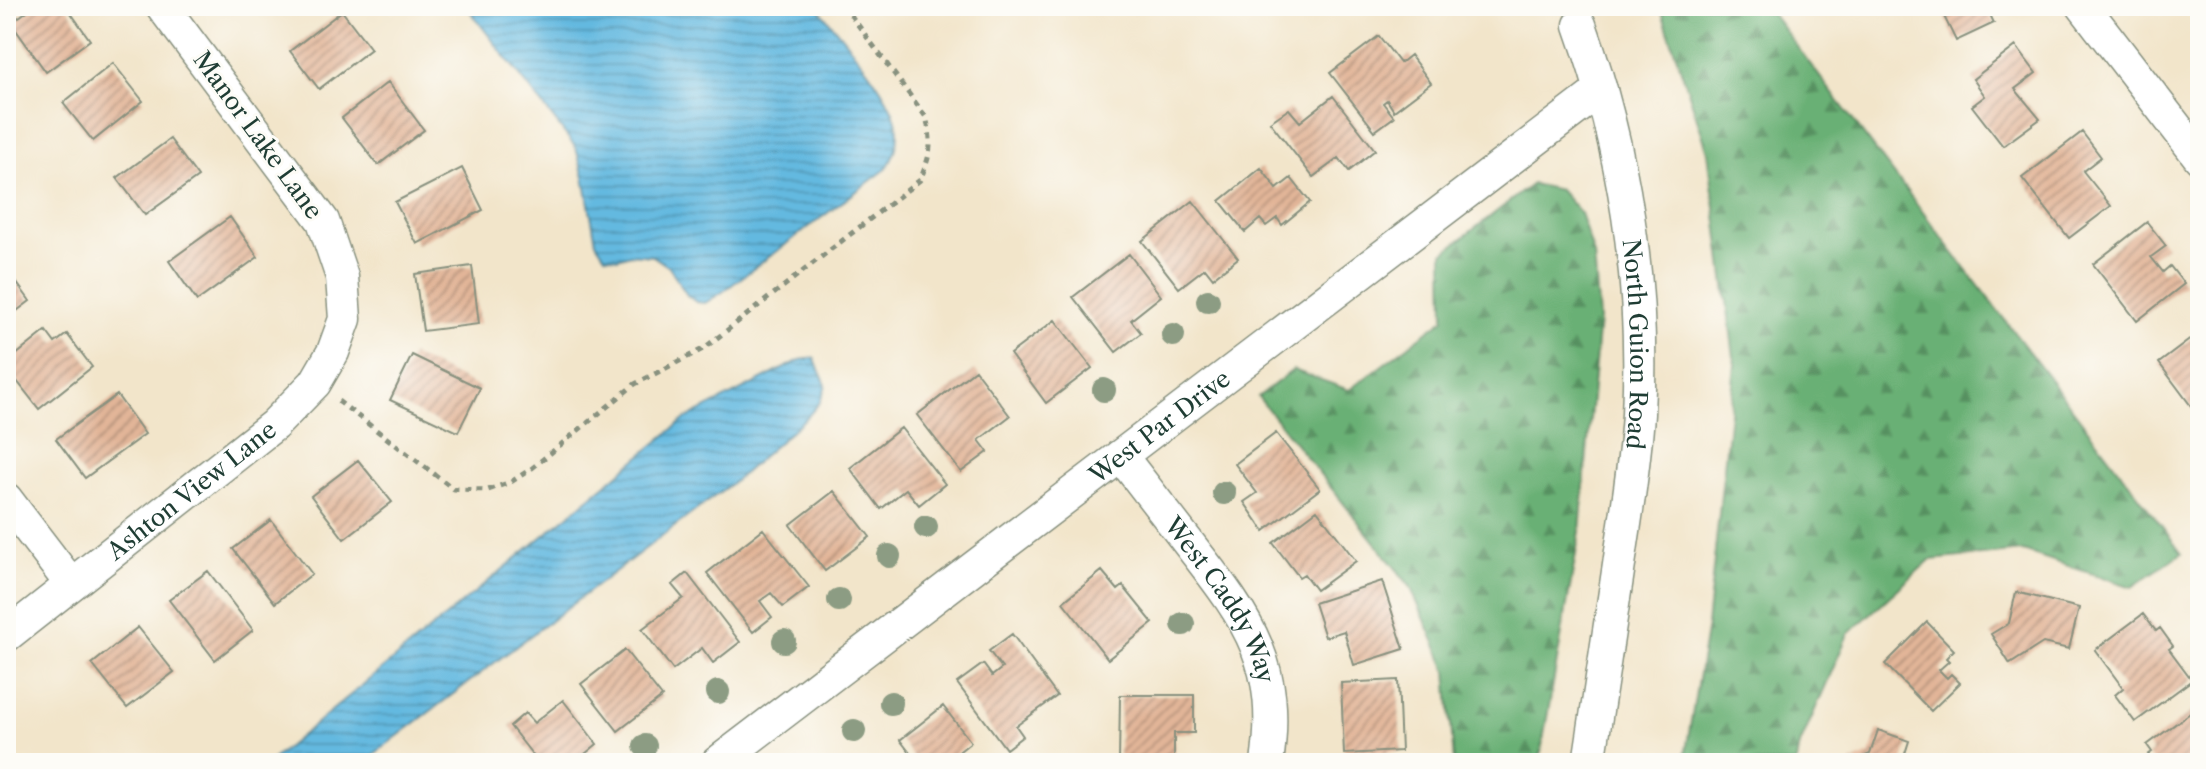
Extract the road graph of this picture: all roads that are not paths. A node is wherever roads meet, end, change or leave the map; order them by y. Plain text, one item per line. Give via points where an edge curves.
1 (162, 6) edge
2 (2083, 6) edge
3 (1580, 25) dead end
4 (1601, 90) junction
5 (2200, 158) edge
6 (345, 319) joint
7 (1121, 456) junction
8 (6, 499) edge
9 (71, 584) junction
10 (6, 636) edge
11 (717, 763) edge
12 (1267, 763) edge
13 (1589, 763) edge

1 - 6 street, Manor Lake Lane via 323,221 342,277
2 - 5 street
3 - 4 street, North Guion Road
4 - 7 street, West Par Drive
4 - 13 street, North Guion Road via 1620,174 1637,295 1638,413
6 - 9 street, Ashton View Lane via 315,383 274,425
7 - 11 street, West Par Drive
7 - 12 street, West Caddy Way via 1231,599 1253,637 1270,696
8 - 9 street
9 - 10 street, Ashton View Lane

